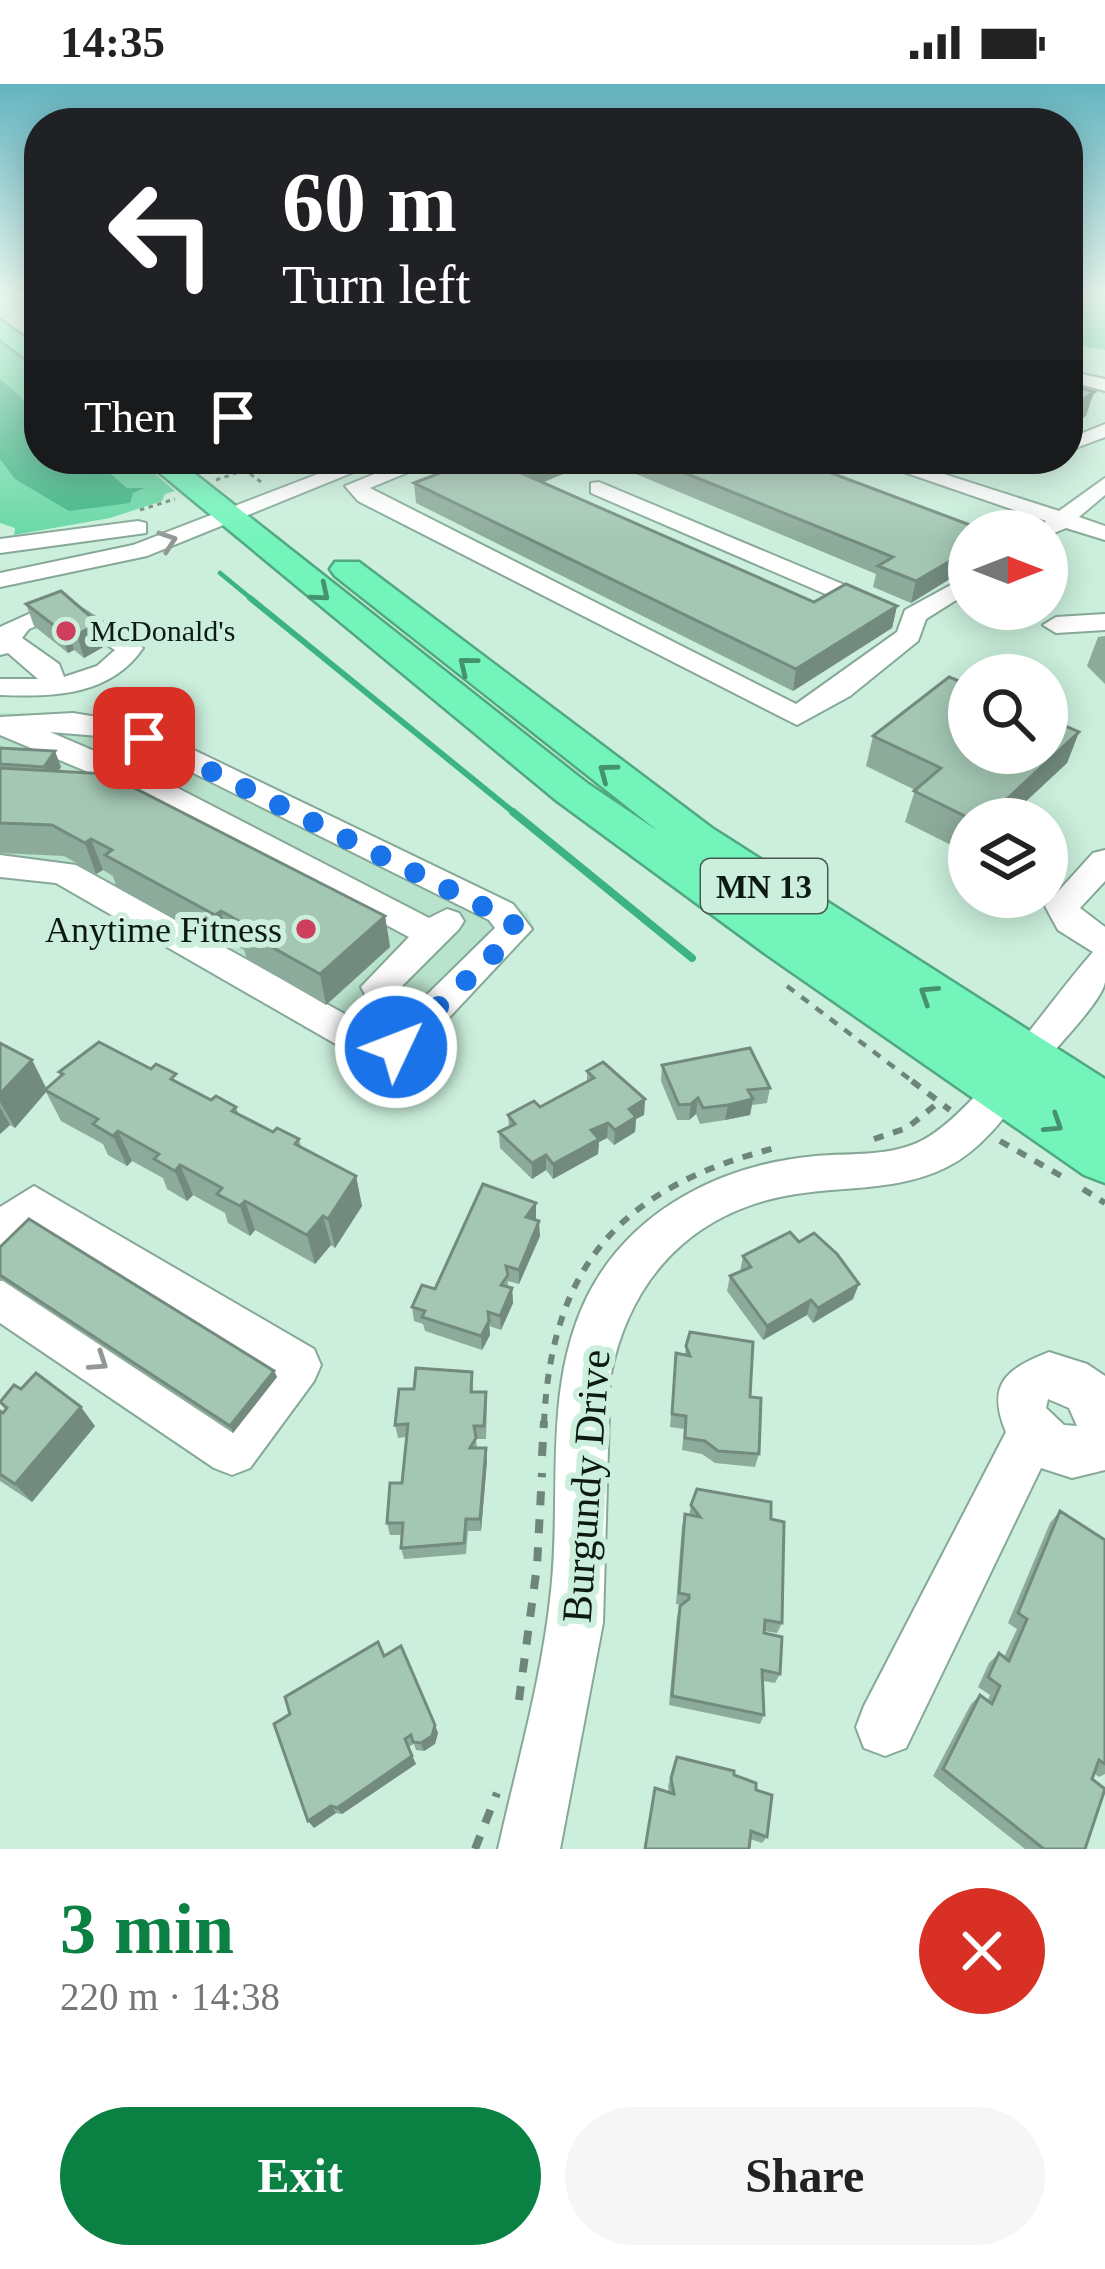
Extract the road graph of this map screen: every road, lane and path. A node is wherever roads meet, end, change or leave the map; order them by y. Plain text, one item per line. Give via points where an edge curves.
1 (184, 474) edge
2 (215, 474) edge
3 (298, 474) edge
4 (330, 474) edge
5 (389, 474) edge
6 (917, 474) edge
7 (1105, 484) edge
8 (598, 488) dead end
9 (237, 504) junction
10 (1014, 510) edge
11 (1068, 514) edge
12 (1068, 527) edge
13 (138, 528) junction
14 (1105, 532) edge
15 (0, 546) edge
16 (0, 557) edge
17 (0, 580) edge
18 (948, 595) edge
19 (912, 622) junction
20 (1105, 622) edge
21 (1068, 624) edge
22 (3, 640) edge
23 (53, 685) junction
24 (0, 687) edge
25 (28, 746) edge
26 (279, 803) junction
27 (238, 833) junction
28 (1105, 861) edge
29 (0, 866) edge
30 (472, 898) junction
31 (433, 935) junction
32 (1105, 943) edge
33 (1105, 961) edge
34 (379, 987) dead end
35 (1014, 1074) junction
36 (1105, 1108) edge
37 (1105, 1158) edge
38 (0, 1234) edge
39 (0, 1302) edge
40 (1035, 1435) junction
41 (1098, 1458) edge
42 (885, 1727) dead end
43 (530, 1849) edge

1 - 9 highway, MN 13
2 - 9 highway, MN 13
3 - 9 street
4 - 9 street
5 - 19 street via 356,486 797,716 909,635
6 - 10 street
7 - 11 street
8 - 19 street
9 - 13 street
17 -> 9 street via 139,551
9 - 35 highway, MN 13 via 572,792
12 - 14 street
13 - 15 street
13 - 16 street
18 - 19 street
20 - 21 street
22 - 23 street via 53,674
22 - 23 street via 63,610 111,642 116,650 104,666
22 - 23 street via 26,620 64,606 129,644 110,671
23 - 24 street
25 - 26 street via 73,722 122,727
25 - 27 street
26 - 27 street
26 - 30 street
27 - 31 street
28 - 32 street via 1062,906 1070,922
29 - 30 street via 64,873 331,1028 380,1048 401,1044 514,933 510,917
30 - 31 street
31 - 34 street
33 - 35 street, Burgundy Drive
35 - 36 highway, MN 13
35 -> 37 highway, MN 13
35 - 43 street, Burgundy Drive via 956,1139 915,1163 779,1179 706,1204 657,1239 611,1295 584,1385 575,1626
39 -> 38 street via 232,1450 297,1365 34,1205
40 - 41 street via 1063,1452
40 - 41 street via 1021,1408 1023,1392 1040,1376 1058,1376 1087,1390 1100,1408
40 - 42 street

